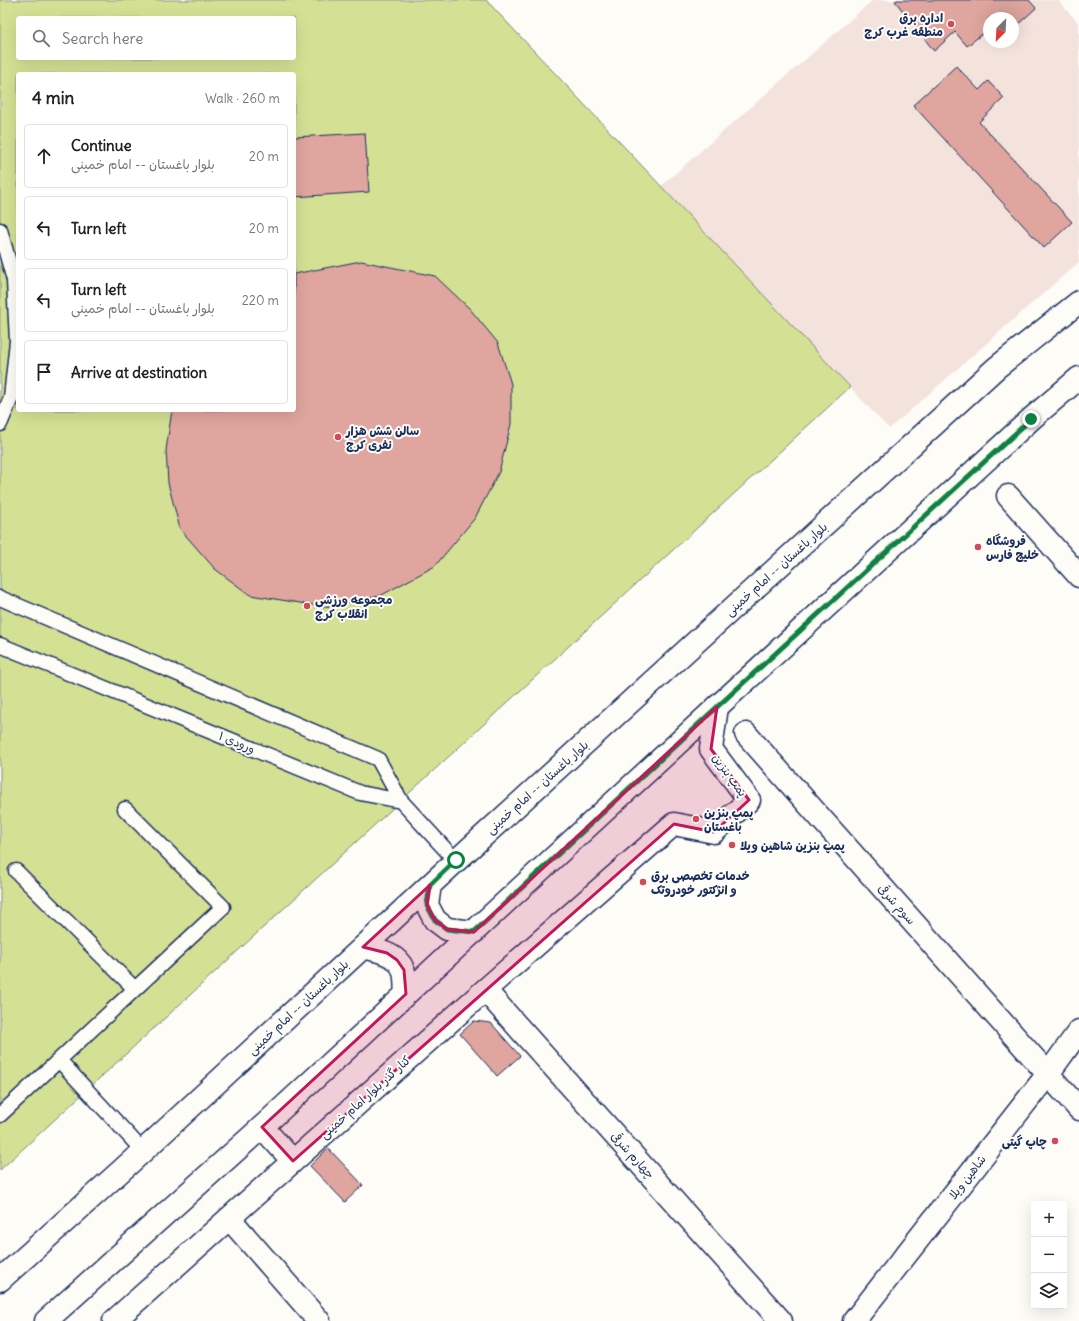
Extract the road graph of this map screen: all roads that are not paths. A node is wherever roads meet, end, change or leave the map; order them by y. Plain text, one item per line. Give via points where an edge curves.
1 (0, 230) edge
2 (1079, 302) edge
3 (16, 321) edge
4 (16, 350) edge
5 (1079, 378) edge
6 (0, 424) edge
7 (1008, 496) dead end
8 (1079, 576) edge
9 (0, 598) edge
10 (0, 645) edge
11 (717, 707) junction
12 (746, 734) dead end
13 (401, 801) junction
14 (125, 809) dead end
15 (456, 860) junction
16 (16, 871) dead end
17 (617, 874) joint
18 (430, 885) junction
19 (474, 932) junction
20 (363, 947) junction
21 (135, 989) junction
22 (485, 990) junction
23 (406, 994) junction
24 (1079, 1031) edge
25 (59, 1060) junction
26 (1048, 1074) junction
27 (1079, 1109) edge
28 (0, 1116) edge
29 (262, 1127) junction
30 (143, 1151) junction
31 (293, 1161) junction
32 (229, 1218) junction
33 (0, 1280) edge
34 (46, 1321) edge
35 (114, 1321) edge
36 (320, 1321) edge
37 (781, 1321) edge
38 (854, 1321) edge

1 - 3 lane via 14,280
2 - 15 main road, بلوار باغستان -- امام خمینی via 996,368
4 - 6 lane via 11,398
5 - 11 main road via 1025,424
7 - 8 main road
9 - 13 lane via 378,759
10 - 13 lane, ورودی ۱ via 360,793
11 - 17 main road, پمپ بنزین via 712,749 749,800 714,832 674,824
11 - 19 main road
12 - 26 main road, سوم شرقی
13 - 15 lane
14 - 21 lane via 223,907
15 - 18 main road, بلوار باغستان -- امام خمینی
16 - 21 lane
17 - 22 main road, کنار گذر بلوار امام خمینی
18 - 19 main road via 427,905 435,920 447,929
18 - 20 main road, بلوار باغستان -- امام خمینی
19 - 23 main road
20 - 23 main road via 386,953 397,960 404,970
20 - 30 main road, بلوار باغستان -- امام خمینی
21 - 25 lane
22 - 31 main road, کنار گذر بلوار امام خمینی
22 - 37 main road, چهارم شرقی
23 - 29 main road
24 - 26 main road, شاهین ویلا
25 - 28 lane
25 - 30 lane
26 - 27 main road, سوم شرقی
26 - 38 main road, شاهین ویلا
29 - 31 main road
29 - 34 main road
30 - 33 main road, بلوار باغستان -- امام خمینی
31 - 32 main road, کنار گذر بلوار امام خمینی
32 - 35 main road, کنار گذر بلوار امام خمینی
32 - 36 main road

